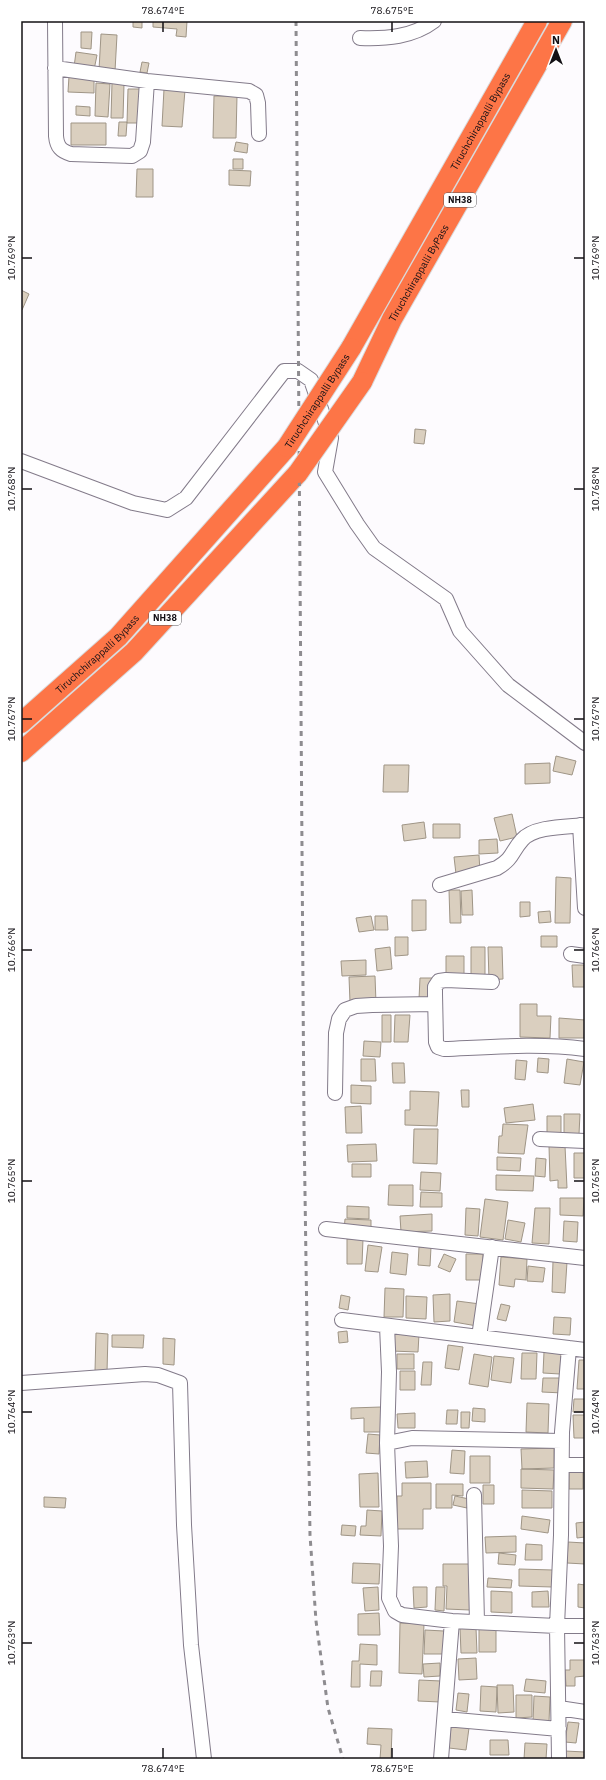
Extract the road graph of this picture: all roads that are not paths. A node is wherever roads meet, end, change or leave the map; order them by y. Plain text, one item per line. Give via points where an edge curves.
1 (55, 21) edge
2 (434, 21) edge
3 (537, 21) edge
4 (562, 21) edge
5 (360, 38) dead end
6 (56, 68) junction
7 (147, 81) junction
8 (259, 134) dead end
9 (21, 461) edge
10 (21, 723) edge
11 (585, 743) edge
12 (21, 752) edge
13 (583, 825) edge
14 (440, 885) dead end
15 (585, 908) edge
16 (492, 982) dead end
17 (435, 1004) junction
18 (585, 1049) edge
19 (335, 1093) dead end
20 (540, 1139) dead end
21 (585, 1141) edge
22 (326, 1229) dead end
23 (492, 1248) junction
24 (585, 1258) edge
25 (342, 1320) dead end
26 (388, 1326) junction
27 (479, 1337) junction
28 (569, 1348) junction
29 (585, 1350) edge
30 (21, 1383) edge
31 (562, 1440) junction
32 (387, 1443) junction
33 (585, 1465) edge
34 (562, 1466) junction
35 (474, 1495) dead end
36 (452, 1621) junction
37 (477, 1622) junction
38 (557, 1626) junction
39 (585, 1626) edge
40 (559, 1708) junction
41 (585, 1712) edge
42 (446, 1719) junction
43 (559, 1729) junction
44 (204, 1759) edge
45 (441, 1759) edge
46 (559, 1759) edge

1 - 6 street
2 - 5 street via 404,36
3 - 10 highway, Tiruchchirappalli Bypass / NH38, bridge via 351,348 287,447 118,637
4 - 12 highway, Tiruchchirappalli ByPass / NH38, bridge via 392,319 362,382 298,473 134,652
6 - 7 street
6 - 7 street via 57,145 62,151 72,154 132,156 140,151 143,142
7 - 8 street via 249,91 256,95 258,103
9 - 11 street via 133,503 167,510 186,498 284,371 298,371 310,380 331,438 325,472 374,548 446,599 460,631 508,685
13 - 14 street via 536,831 520,841 506,863
13 - 15 street
16 - 17 street via 439,981 435,987
17 - 18 street via 436,1042 438,1047 444,1049 565,1046
17 - 19 street via 356,1006 345,1010 339,1019 336,1033
20 - 21 street
22 - 23 street
23 - 24 street
23 - 27 street
25 - 26 street
26 - 27 street
26 - 32 street
27 - 28 street
28 - 29 street
28 - 31 street
30 - 44 street via 145,1374 158,1375 180,1383 191,1645
31 - 32 street via 412,1438
31 - 34 street
32 - 36 street via 391,1546 389,1598 394,1611 402,1615
33 - 34 street
34 - 38 street
35 - 37 street
36 - 37 street
36 - 42 street
37 - 38 street
38 - 39 street
38 - 40 street
40 - 41 street
40 - 43 street
42 - 43 street
42 - 45 street
43 - 46 street

